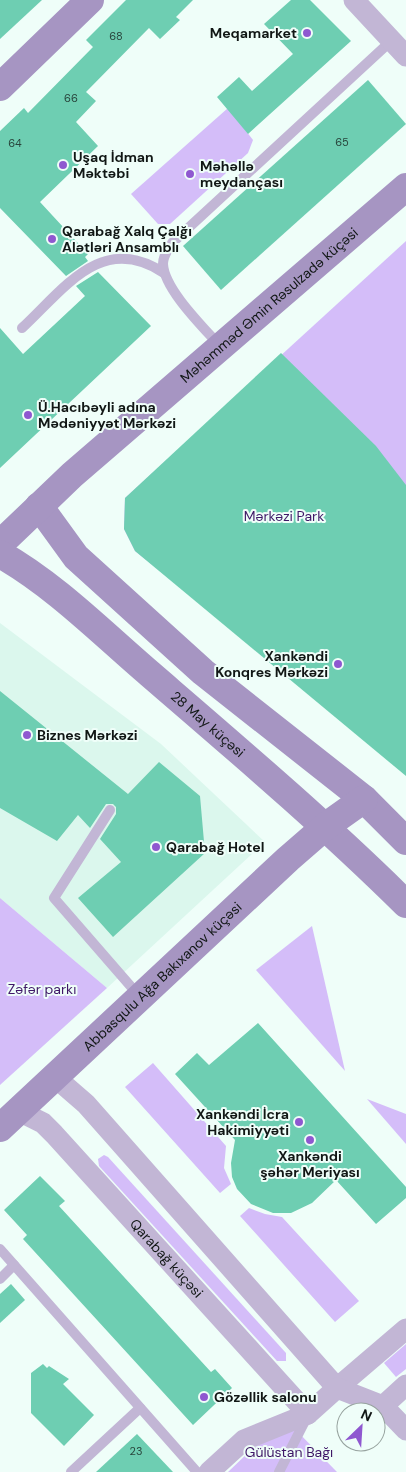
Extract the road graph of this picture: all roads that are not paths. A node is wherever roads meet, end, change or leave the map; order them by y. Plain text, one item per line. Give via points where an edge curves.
1 (90, 0) edge
2 (354, 0) edge
3 (401, 47) edge
4 (0, 86) edge
5 (406, 187) edge
6 (164, 273) junction
7 (22, 328) dead end
8 (220, 347) junction
9 (39, 506) junction
10 (0, 544) edge
11 (0, 554) edge
12 (364, 799) junction
13 (110, 810) dead end
14 (326, 826) junction
15 (406, 841) edge
16 (406, 904) edge
17 (141, 998) junction
18 (56, 1078) junction
19 (10, 1119) edge
20 (0, 1249) edge
21 (14, 1265) junction
22 (0, 1279) edge
23 (406, 1329) edge
24 (406, 1385) edge
25 (337, 1388) junction
26 (373, 1402) edge
27 (386, 1403) edge
28 (140, 1408) junction
29 (386, 1409) edge
30 (308, 1414) junction
31 (406, 1430) edge
32 (71, 1472) edge
33 (197, 1472) edge
34 (209, 1472) edge
35 (279, 1472) edge

1 - 4 main road
2 - 3 street
3 - 6 lane via 172,243 163,262
5 - 8 main road, Məhəmməd Əmin Rəsulzadə küçəsi
6 - 7 lane via 132,258 108,259 87,269
6 - 8 lane via 170,286
8 - 9 main road, Məhəmməd Əmin Rəsulzadə küçəsi
9 - 10 main road, Məhəmməd Əmin Rəsulzadə küçəsi
9 - 12 main road via 76,557 196,666
11 - 14 main road, 28 May küçəsi via 22,566 64,601
12 - 14 main road, Abbasqulu Ağa Bakıxanov küçəsi
12 - 15 main road
13 - 17 lane via 54,898
14 - 16 main road, 28 May küçəsi
14 - 17 main road, Abbasqulu Ağa Bakıxanov küçəsi
17 - 18 main road, Abbasqulu Ağa Bakıxanov küçəsi
18 - 19 main road, Abbasqulu Ağa Bakıxanov küçəsi
18 - 25 street via 86,1104
19 - 30 street, Qarabağ küçəsi via 43,1123
20 - 21 lane
21 - 22 lane
21 - 28 lane
23 - 25 street
24 - 27 street
25 - 26 street
25 - 30 street
28 - 32 lane
28 - 33 lane
29 - 31 street
30 - 34 street via 244,1440
30 - 35 lane

